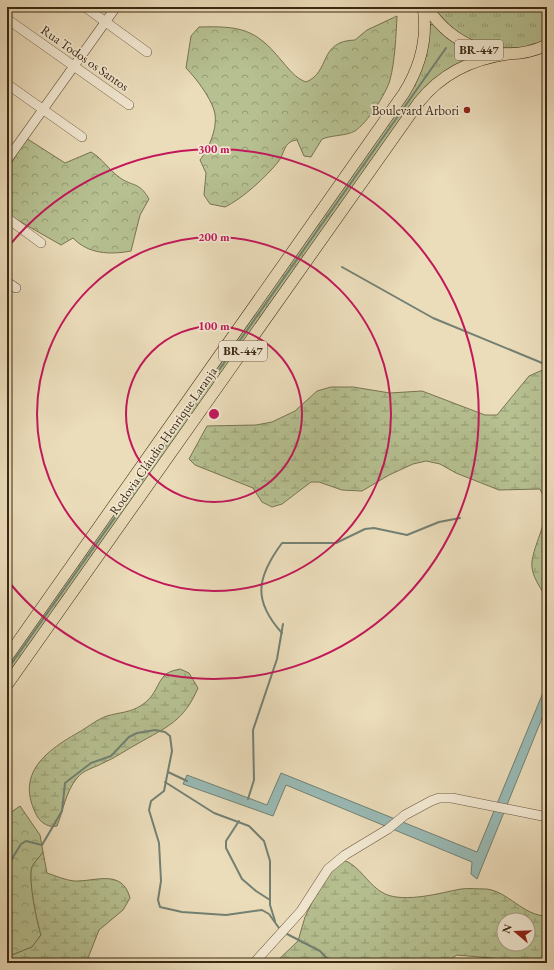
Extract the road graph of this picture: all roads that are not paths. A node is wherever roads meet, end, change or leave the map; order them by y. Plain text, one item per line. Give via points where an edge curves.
1 (84, 7) edge
2 (116, 7) edge
3 (423, 7) edge
4 (427, 7) edge
5 (7, 18) edge
6 (106, 22) junction
7 (547, 45) edge
8 (147, 52) dead end
9 (508, 54) junction
10 (74, 66) junction
11 (7, 84) edge
12 (129, 105) dead end
13 (42, 109) junction
14 (82, 137) dead end
15 (8, 154) edge
16 (7, 218) edge
17 (41, 243) dead end
18 (7, 282) edge
19 (16, 288) dead end
20 (7, 657) edge
21 (7, 685) edge
22 (547, 817) edge
23 (254, 963) edge

1 - 6 street
2 - 6 street
3 - 20 main road, Rodovia Cláudio Henrique Laranja / BR-447 via 422,52 415,73 404,93
4 - 9 main road, BR-447 via 444,28 462,42 482,50
5 - 10 street, Rua Todos os Santos
6 - 8 street
6 - 10 street
7 - 9 main road, BR-447 via 526,52
9 - 21 main road, Rodovia Cláudio Henrique Laranja / BR-447 via 480,60 454,71 431,88 418,102
10 - 12 street, Rua Todos os Santos
10 - 13 street
11 - 13 street
13 - 14 street
13 - 15 street
16 - 17 street
18 - 19 street
22 - 23 street via 452,798 439,798 405,815 328,869 301,912

